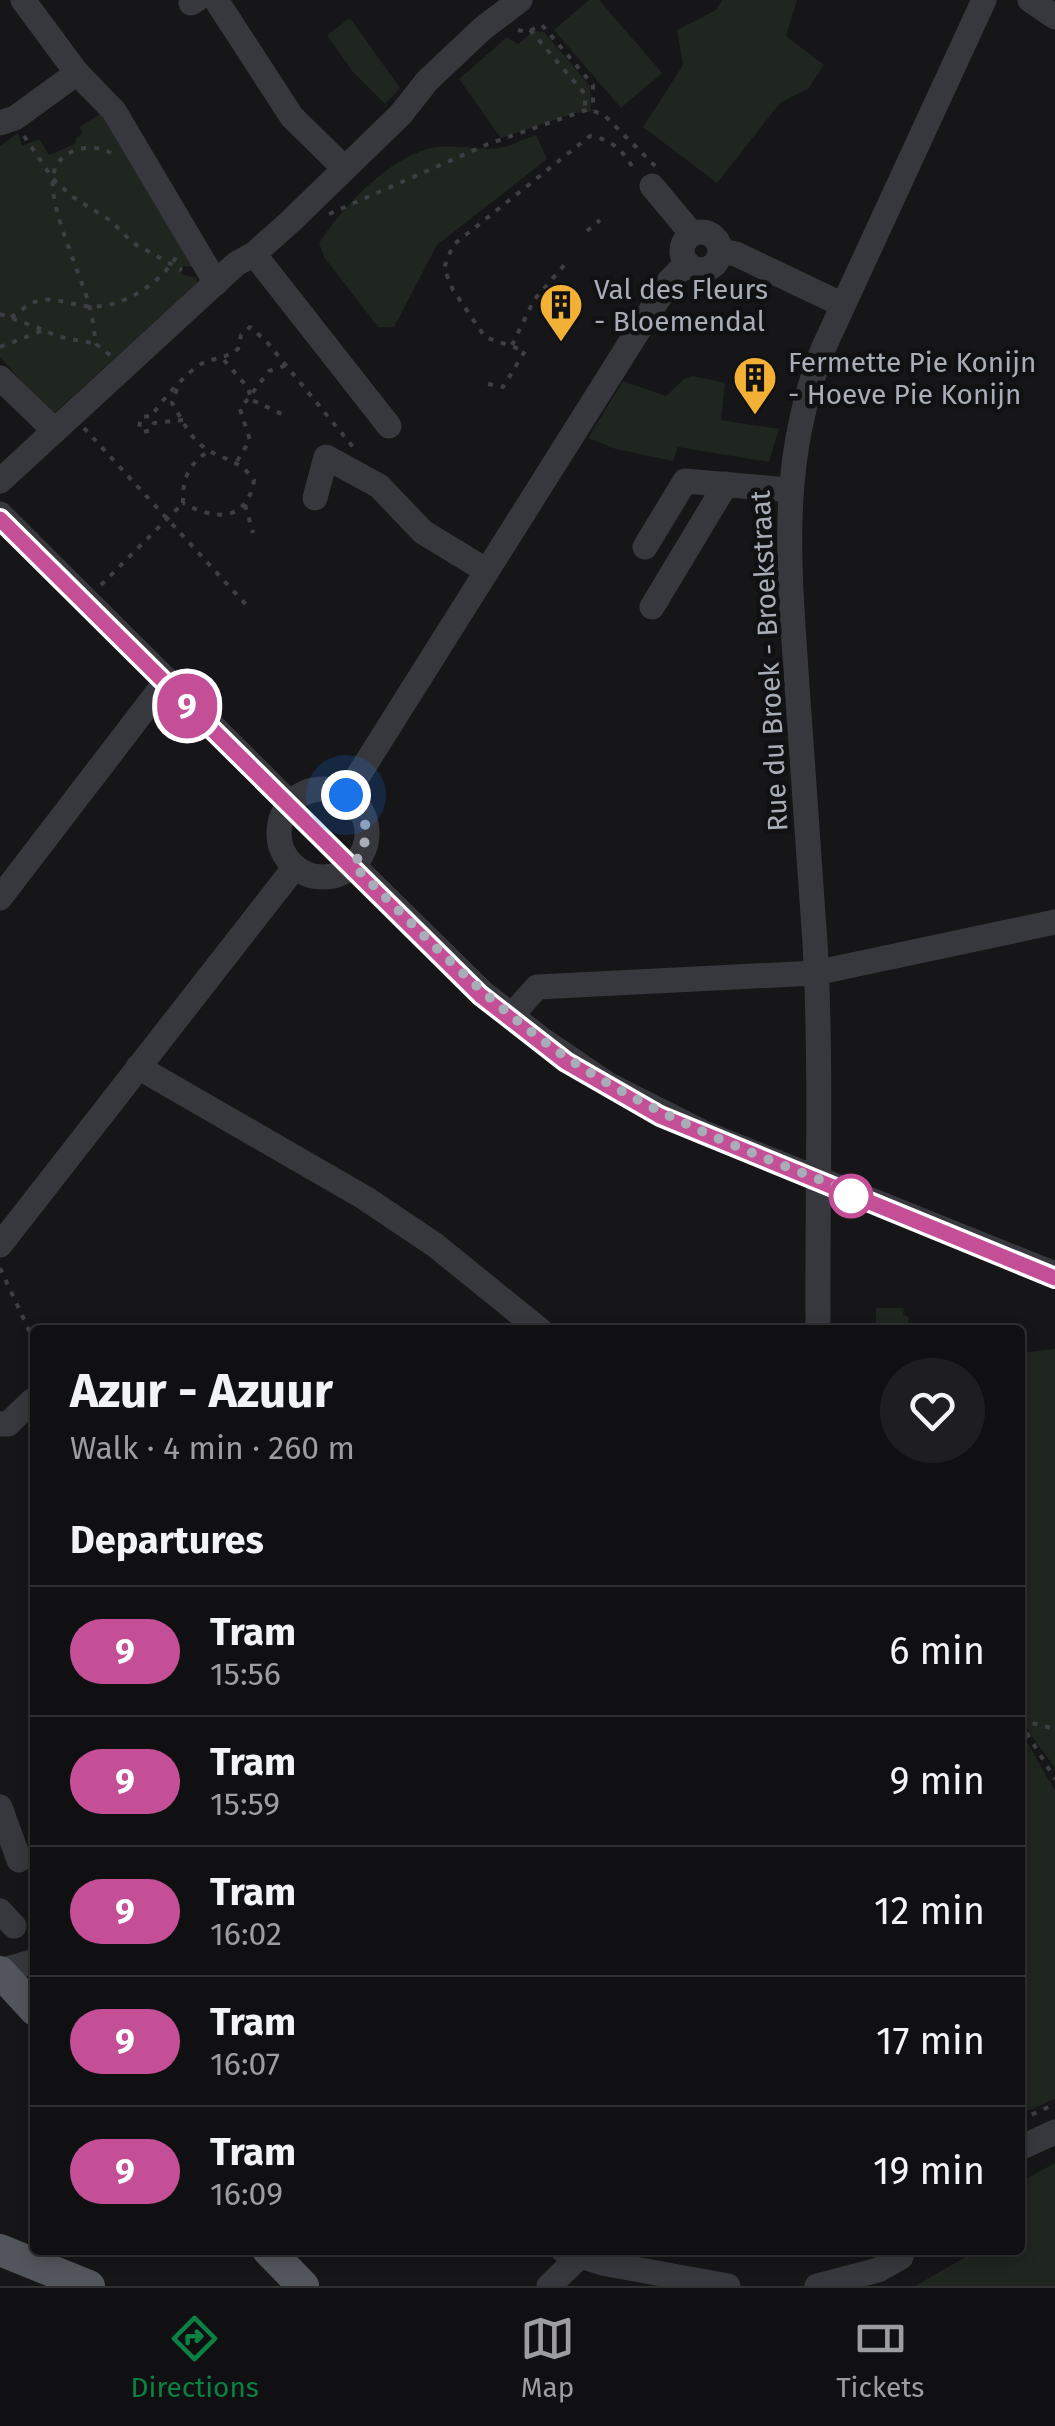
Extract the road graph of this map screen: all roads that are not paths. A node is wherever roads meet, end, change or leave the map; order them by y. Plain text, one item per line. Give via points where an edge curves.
1 (24, 0) edge
2 (478, 0) edge
3 (520, 0) edge
4 (984, 0) edge
5 (1030, 0) edge
6 (201, 1) edge
7 (1055, 17) edge
8 (497, 20) junction
9 (77, 73) junction
10 (0, 123) edge
11 (344, 168) junction
12 (644, 181) road end
13 (692, 234) junction
14 (721, 251) junction
15 (254, 254) junction
16 (687, 263) junction
17 (216, 282) junction
18 (842, 305) junction
19 (0, 378) edge
20 (62, 422) junction
21 (389, 426) dead end
22 (0, 481) edge
23 (726, 484) junction
24 (789, 490) junction
25 (315, 498) dead end
26 (0, 514) edge
27 (645, 546) dead end
28 (487, 572) junction
29 (652, 607) dead end
30 (167, 680) junction
31 (346, 795) junction
32 (290, 803) junction
33 (353, 865) junction
34 (296, 867) junction
35 (0, 898) edge
36 (1055, 922) edge
37 (815, 973) junction
38 (511, 1016) junction
39 (138, 1068) junction
40 (817, 1178) junction
41 (0, 1245) edge
42 (1055, 1274) edge
43 (533, 1325) edge
44 (818, 1325) edge
45 (30, 1403) edge
46 (0, 1424) edge
47 (0, 1807) edge
48 (19, 1860) dead end
49 (30, 1962) edge
50 (0, 1971) edge
51 (30, 2004) edge
52 (1055, 2132) edge
53 (1025, 2146) edge
54 (0, 2250) edge
55 (273, 2255) edge
56 (588, 2255) edge
57 (900, 2256) dead end
58 (720, 2285) edge
59 (90, 2286) edge
60 (302, 2286) edge
61 (549, 2286) edge
62 (817, 2286) edge

1 - 9 street
2 - 8 street
3 - 8 street
4 - 18 street, Rue du Broek - Broekstraat
5 - 7 street
6 - 11 street via 292,117
8 - 11 street
9 - 10 street
9 - 17 street via 114,111
11 - 15 street
12 - 13 street
13 - 14 street via 715,237
13 - 16 street via 682,250
14 - 16 street via 711,268
14 - 18 street
15 - 17 street
15 - 21 street
16 - 28 street via 670,280
17 - 20 street
18 - 24 street, Rue du Broek - Broekstraat via 805,394
19 - 20 street
20 - 22 street
23 - 24 street
23 - 27 street via 685,480
23 - 29 street
24 - 37 street, Rue du Broek - Broekstraat
25 - 28 street via 326,457 379,486 423,532
26 - 30 street
28 - 31 street
30 - 32 street
30 - 35 street
31 - 32 street via 323,788
31 - 33 street via 363,814 367,833
32 - 34 street via 279,834
33 - 34 street via 322,876
33 - 38 street
34 - 39 street
36 - 37 street
37 - 38 street via 538,987
37 - 40 street, Rue du Broek - Broekstraat
38 - 40 street via 644,1104
39 - 41 street
39 - 43 street via 436,1245
40 - 42 street
40 - 44 street, Rue du Broek - Broekstraat
45 - 46 street
47 - 48 street
49 - 50 street
50 - 51 main road
52 - 53 street
54 - 59 main road
55 - 60 main road
56 - 58 street
56 - 61 street
57 - 62 street via 878,2270

